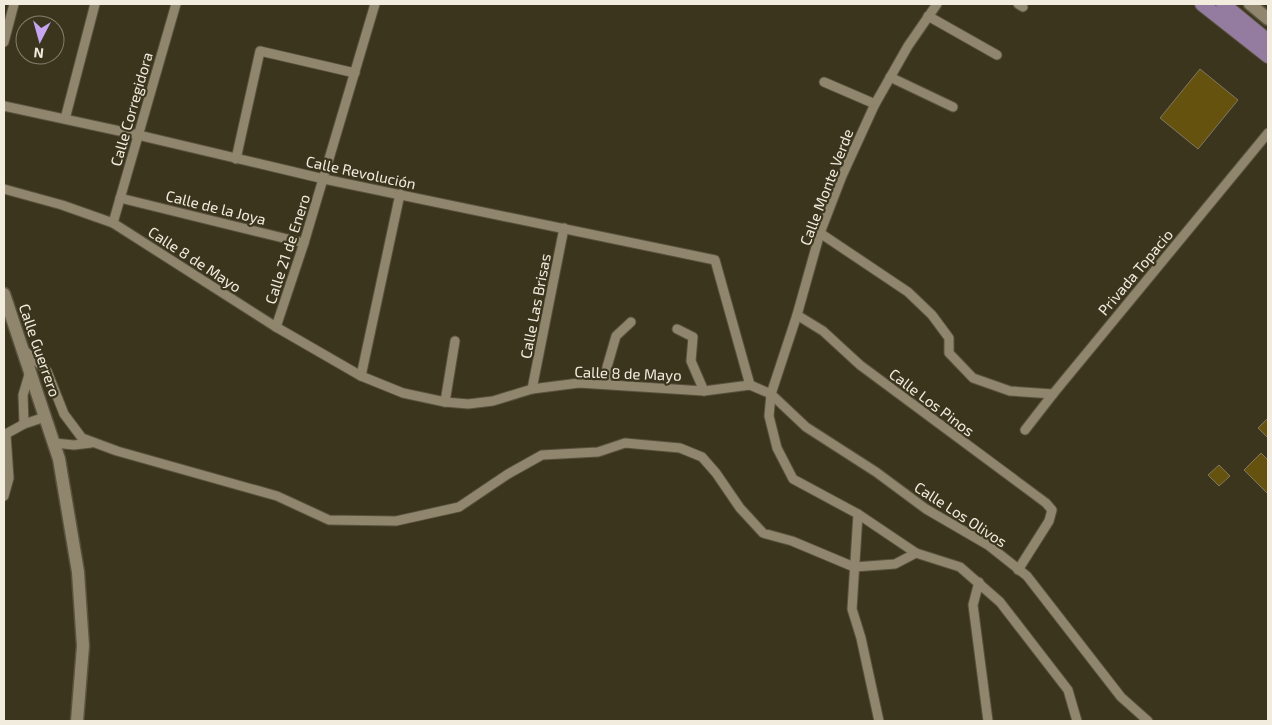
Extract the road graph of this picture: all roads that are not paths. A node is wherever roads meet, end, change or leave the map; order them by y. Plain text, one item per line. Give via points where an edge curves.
1 (14, 4) edge
2 (95, 4) edge
3 (176, 4) edge
4 (375, 4) edge
5 (936, 4) edge
6 (1202, 4) edge
7 (1223, 4) edge
8 (1250, 4) edge
9 (928, 16) junction
10 (1268, 19) edge
11 (1268, 41) edge
12 (4, 42) edge
13 (997, 55) dead end
14 (1268, 56) edge
15 (355, 73) junction
16 (890, 77) junction
17 (824, 82) dead end
18 (875, 104) junction
19 (4, 106) edge
20 (953, 107) dead end
21 (65, 119) junction
22 (1268, 133) edge
23 (138, 135) junction
24 (236, 159) junction
25 (324, 178) junction
26 (4, 189) edge
27 (400, 194) junction
28 (120, 198) junction
29 (114, 223) junction
30 (564, 228) junction
31 (820, 233) junction
32 (304, 243) junction
33 (4, 294) edge
34 (797, 315) junction
35 (631, 322) dead end
36 (276, 327) junction
37 (677, 329) dead end
38 (455, 341) dead end
39 (24, 350) junction
40 (30, 371) junction
41 (361, 376) junction
42 (606, 384) junction
43 (750, 384) junction
44 (532, 390) junction
45 (704, 391) junction
46 (771, 394) junction
47 (1053, 394) junction
48 (446, 402) junction
49 (45, 417) junction
50 (24, 424) junction
51 (1025, 430) dead end
52 (5, 435) edge
53 (54, 442) junction
54 (94, 442) junction
55 (4, 496) edge
56 (858, 514) junction
57 (916, 553) junction
58 (854, 567) junction
59 (1018, 570) junction
60 (979, 582) junction
61 (77, 721) edge
62 (879, 721) edge
63 (988, 721) edge
64 (1078, 721) edge
65 (1148, 721) edge

1 - 12 street
2 - 21 street
3 - 23 street, Calle Corregidora
4 - 15 street, Calle 21 de Enero
5 - 9 street, Calle Monte Verde
6 - 14 main road
7 - 11 main road
8 - 10 street
9 - 13 street
9 - 16 street, Calle Monte Verde
15 - 24 street via 260,51
15 - 25 street, Calle 21 de Enero
16 - 18 street, Calle Monte Verde
16 - 20 street
17 - 18 street
18 - 31 street, Calle Monte Verde
19 - 21 street, Calle Revolución
21 - 23 street, Calle Revolución
22 - 47 street, Privada Topacio
23 - 24 street, Calle Revolución
23 - 28 street, Calle Corregidora
24 - 25 street, Calle Revolución
25 - 27 street, Calle Revolución
25 - 32 street, Calle 21 de Enero
26 - 29 street, Calle 8 de Mayo via 62,204
27 - 30 street, Calle Revolución
27 - 41 street
28 - 29 street, Calle Corregidora
28 - 32 street, Calle de la Joya
29 - 36 street, Calle 8 de Mayo
30 - 43 street, Calle Revolución via 715,260
30 - 44 street, Calle Las Brisas
31 - 34 street, Calle Monte Verde
31 - 47 street via 908,292 932,315 949,338 949,353 973,378 1010,391
32 - 36 street, Calle 21 de Enero
33 - 39 street, Calle Guerrero
34 - 46 street, Calle Monte Verde
34 - 59 street, Calle Los Pinos via 823,331 860,365 1046,503 1052,510 1049,521
35 - 42 street via 616,336
36 - 41 street, Calle 8 de Mayo
37 - 45 street via 692,337 691,361
38 - 48 street
39 - 40 street, Calle Guerrero
39 - 54 street via 47,371 64,414 82,438
40 - 49 street, Calle Guerrero
40 - 50 street via 23,395
41 - 48 street, Calle 8 de Mayo via 403,393
42 - 44 street, Calle 8 de Mayo via 579,383
42 - 45 street, Calle 8 de Mayo
43 - 45 street, Calle 8 de Mayo
43 - 46 street, Calle Los Olivos
44 - 48 street, Calle 8 de Mayo via 493,402
46 - 56 street, Calle Monte Verde via 769,416 777,448 793,479
46 - 59 street, Calle Los Olivos via 806,427 926,509 988,545
47 - 51 street, Privada Topacio
49 - 50 street
49 - 53 street, Calle Guerrero
50 - 52 street
52 - 55 street via 9,478
53 - 54 street via 74,445
53 - 61 street, Calle Guerrero via 78,572 83,646
54 - 58 street via 277,496 329,520 396,520 458,507 542,455 598,452 625,443 680,448 702,457 740,508 763,532
56 - 57 street, Calle Monte Verde
56 - 58 street
57 - 58 street via 895,564
57 - 60 street, Calle Monte Verde via 960,567
58 - 62 street via 852,609
59 - 65 street, Calle Los Olivos via 1027,576 1121,697
60 - 63 street via 973,605
60 - 64 street, Calle Monte Verde via 1000,602 1068,690

